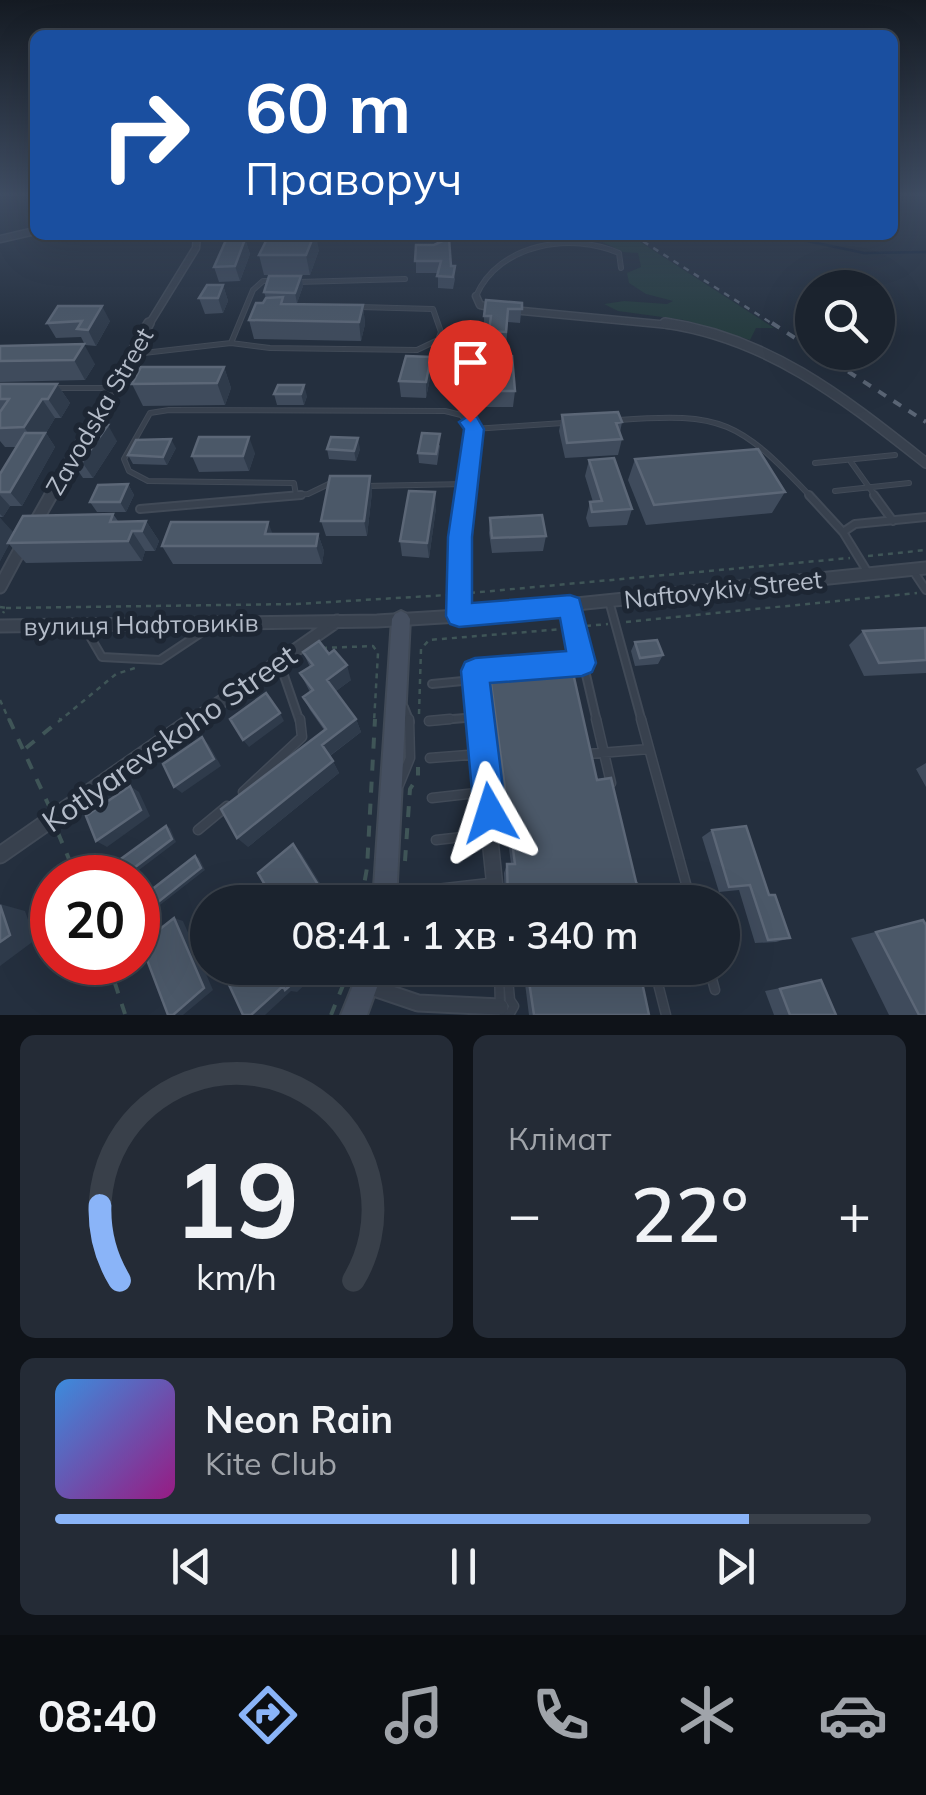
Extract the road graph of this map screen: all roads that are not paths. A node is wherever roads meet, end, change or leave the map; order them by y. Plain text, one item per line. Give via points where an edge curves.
1 (197, 241) edge
2 (586, 241) edge
3 (593, 241) edge
4 (621, 268) dead end
5 (405, 279) dead end
6 (476, 296) joint
7 (344, 308) edge
8 (230, 343) junction
9 (128, 355) junction
10 (54, 388) edge
11 (108, 388) junction
12 (609, 420) edge
13 (570, 423) edge
14 (474, 429) junction
15 (895, 455) dead end
16 (850, 462) junction
17 (815, 463) dead end
18 (926, 463) edge
19 (340, 480) edge
20 (353, 483) edge
21 (467, 484) junction
22 (909, 484) dead end
23 (870, 486) junction
24 (836, 491) dead end
25 (296, 495) junction
26 (140, 509) dead end
27 (926, 517) edge
28 (893, 521) junction
29 (843, 532) junction
30 (926, 568) edge
31 (912, 569) junction
32 (869, 574) junction
33 (0, 587) edge
34 (926, 590) edge
35 (610, 602) junction
36 (570, 606) junction
37 (459, 616) junction
38 (401, 619) junction
39 (338, 621) junction
40 (0, 622) edge
41 (216, 622) junction
42 (84, 626) junction
43 (582, 660) junction
44 (279, 662) junction
45 (564, 662) edge
46 (493, 668) edge
47 (474, 675) junction
48 (432, 684) dead end
49 (477, 717) junction
50 (429, 721) dead end
51 (650, 749) junction
52 (604, 752) junction
53 (481, 754) junction
54 (588, 754) edge
55 (430, 758) dead end
56 (612, 790) edge
57 (485, 792) junction
58 (432, 798) dead end
59 (198, 830) dead end
60 (489, 834) junction
61 (436, 840) dead end
62 (0, 855) edge
63 (494, 882) junction
64 (385, 885) edge
65 (465, 885) edge
66 (494, 885) edge
67 (686, 885) edge
68 (361, 985) edge
69 (383, 985) edge
70 (658, 985) edge
71 (714, 985) edge
72 (715, 990) dead end
73 (506, 1007) edge
74 (354, 1015) edge
75 (666, 1015) edge

1 - 9 street, Zavodska Street
2 - 6 lane via 528,248 491,274
3 - 4 lane via 619,253
5 - 8 lane via 264,281 253,290
6 - 18 street via 480,306 638,318 728,337 802,372
7 - 8 lane via 430,308 441,332 427,348 404,351
8 - 9 lane
9 - 11 street, Zavodska Street
10 - 11 lane
11 - 33 street, Zavodska Street
12 - 29 lane via 710,418 744,435 783,468
13 - 14 lane
14 - 21 street
14 - 25 lane via 461,415 444,411 169,410 150,413 124,459 124,467 148,481 294,484
15 - 16 lane
16 - 17 lane
16 - 23 lane
19 - 25 lane
20 - 21 lane
21 - 37 street
22 - 23 lane
23 - 24 lane
23 - 28 lane
25 - 26 lane
27 - 28 lane
28 - 29 lane via 855,524
29 - 32 lane
30 - 31 street, Naftovykiv Street
31 - 32 street, Naftovykiv Street
31 - 34 lane
32 - 35 street, Naftovykiv Street
35 - 36 street, Naftovykiv Street
35 - 51 lane
36 - 37 street, Naftovykiv Street
36 - 43 lane
37 - 38 street, Naftovykiv Street
38 - 39 street, вулиця Нафтовиків
38 - 64 main road
39 - 41 street, вулиця Нафтовиків
39 - 44 street, Kotlyarevskoho Street
40 - 42 street, вулиця Нафтовиків
41 - 42 street, вулиця Нафтовиків
41 - 42 lane via 160,660 102,657
43 - 45 lane
43 - 52 lane
44 - 59 lane via 301,741
44 - 62 street, Kotlyarevskoho Street
46 - 47 lane
47 - 48 lane
47 - 49 lane
49 - 50 lane
49 - 53 lane
51 - 52 lane
51 - 67 lane
52 - 54 lane
52 - 56 lane
53 - 55 lane
53 - 57 lane
57 - 58 lane
57 - 60 lane
60 - 61 lane
60 - 63 lane
63 - 65 lane
63 - 66 lane
68 - 74 main road
69 - 73 street via 418,1004
70 - 75 lane
71 - 72 lane

